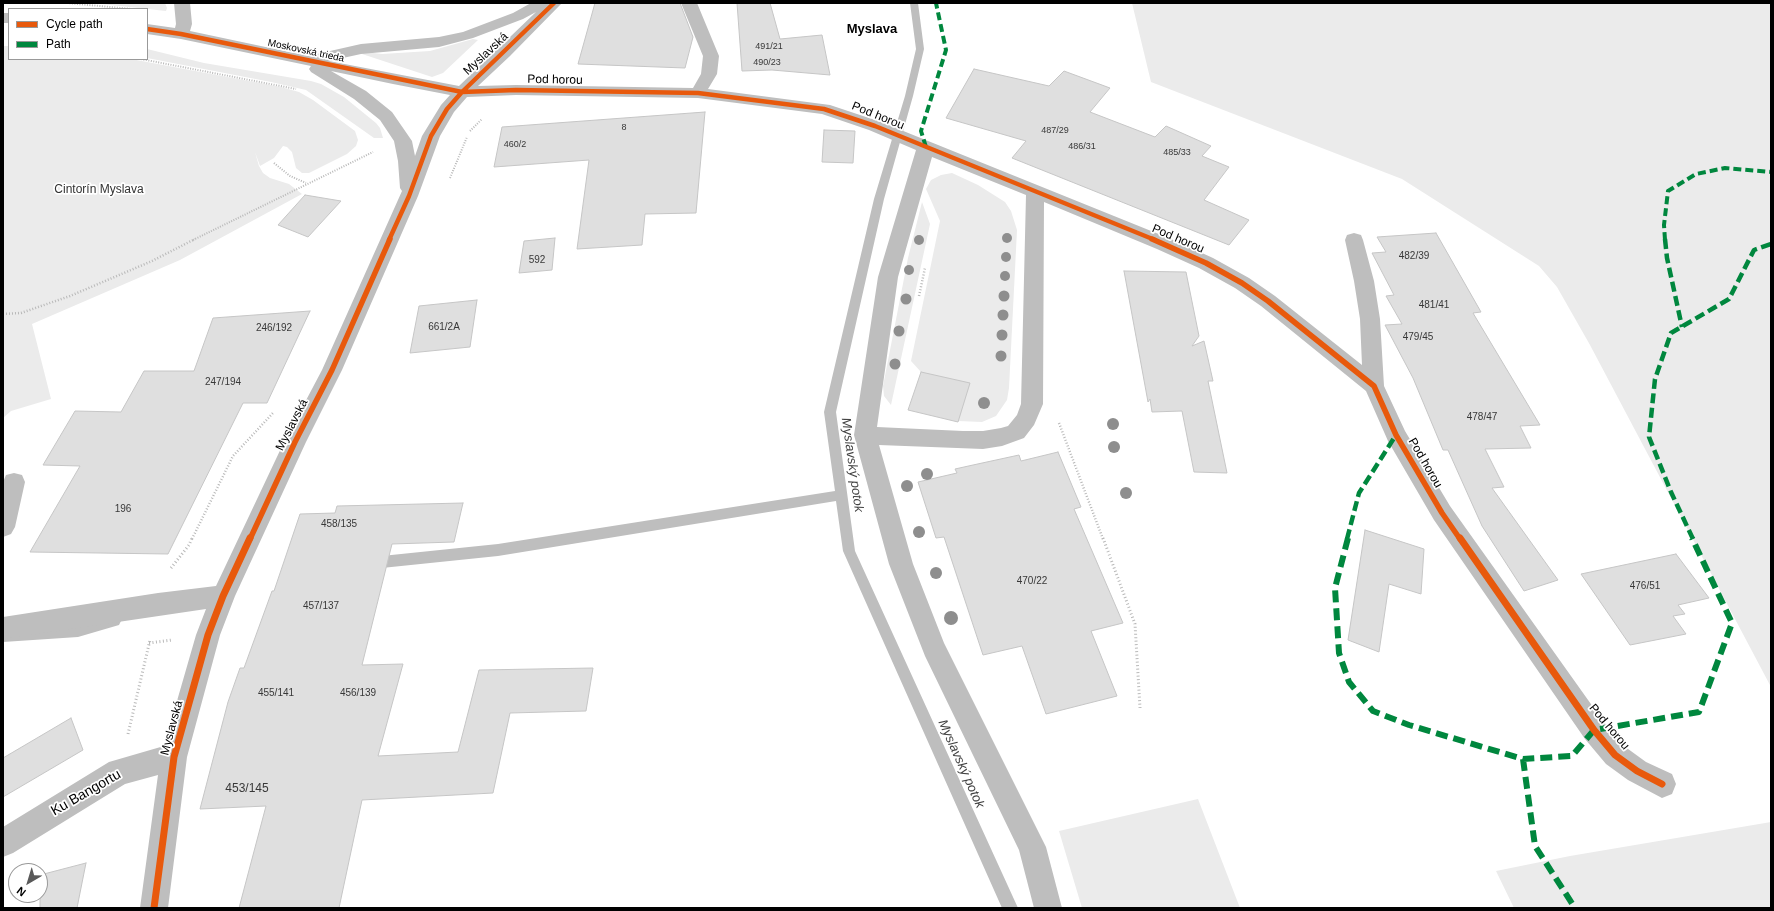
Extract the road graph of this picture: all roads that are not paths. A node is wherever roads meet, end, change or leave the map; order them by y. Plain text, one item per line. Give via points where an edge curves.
1 (182, 3) edge
2 (542, 3) edge
3 (554, 3) edge
4 (689, 3) edge
5 (148, 29) edge
6 (181, 34) junction
7 (304, 61) junction
8 (462, 92) junction
9 (698, 93) junction
10 (919, 145) junction
11 (1035, 191) junction
12 (409, 196) junction
13 (1354, 240) dead end
14 (1374, 386) junction
15 (865, 435) junction
16 (14, 482) dead end
17 (3, 527) edge
18 (223, 596) junction
19 (3, 628) edge
20 (174, 758) junction
21 (1662, 784) dead end
22 (3, 843) edge
23 (154, 908) edge
24 (1048, 908) edge

1 - 6 street via 184,24
2 - 7 street, Myslavská via 518,16 468,35 439,42 361,49
3 - 8 street, Myslavská
4 - 9 street via 711,56 710,74
5 - 6 street, Moskovská trieda
6 - 7 street, Moskovská trieda
7 - 8 street, Moskovská trieda
7 - 12 street, Moskovská trieda via 360,95 386,116 403,141
8 - 9 street, Pod horou via 516,90
8 - 12 street, Myslavská via 447,109 431,136
9 - 10 street, Pod horou via 824,109 875,126
10 - 11 street, Pod horou
10 - 15 street via 888,277
11 - 14 street, Pod horou via 1164,244 1242,283
11 - 15 street via 1032,404 1026,419 1016,432 983,440
12 - 18 street, Myslavská via 332,370 295,442
13 - 14 street via 1370,319
14 - 21 street, Pod horou via 1396,435 1442,513 1594,730 1615,755 1637,771
15 - 24 street via 901,564 934,648 1032,847
16 - 17 street
18 - 19 street
18 - 20 street, Myslavská via 208,635
20 - 22 street, Ku Bangortu via 119,772
20 - 23 street, Myslavská

